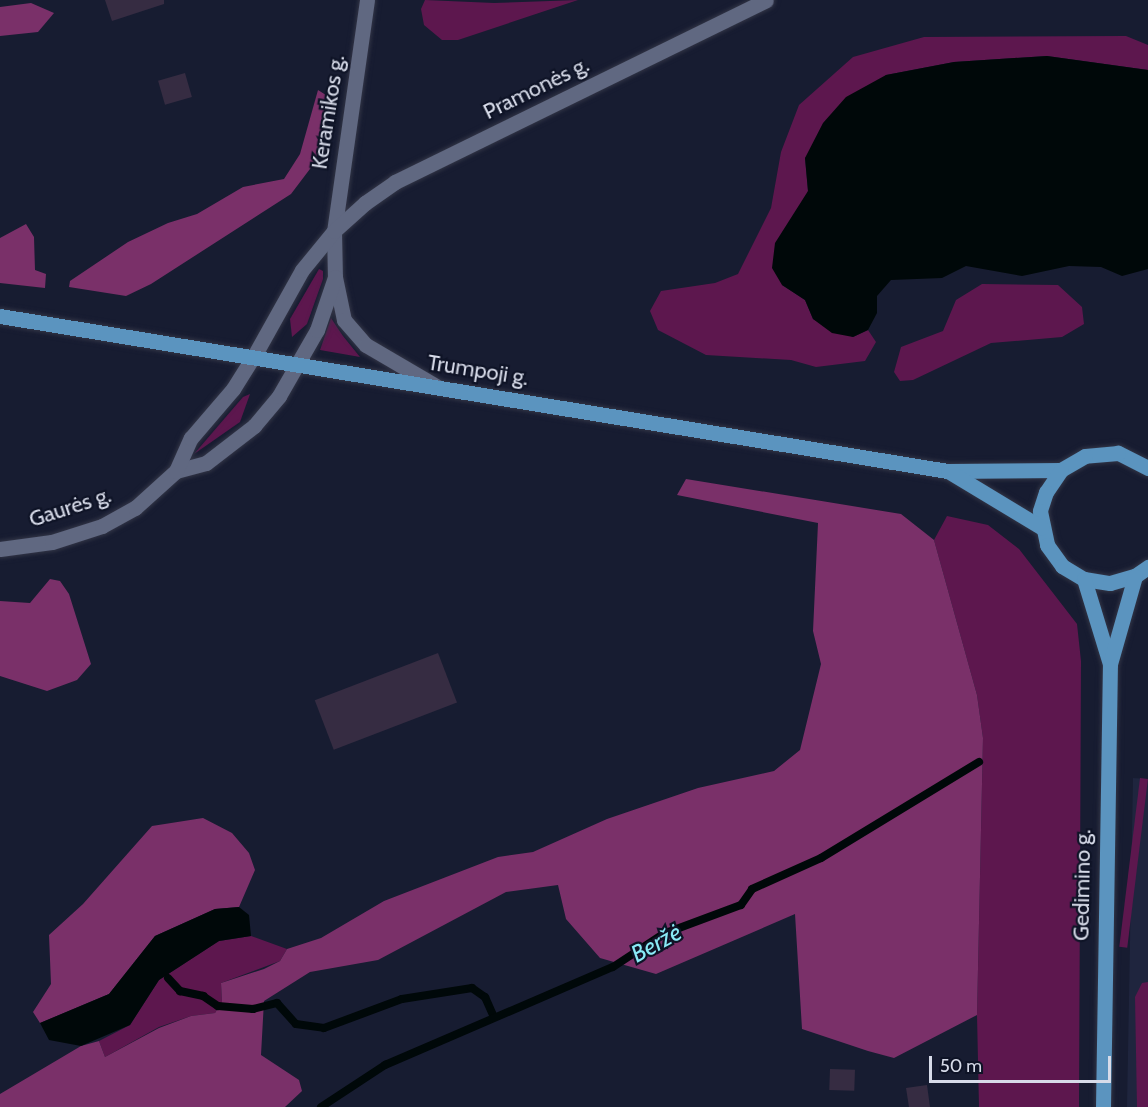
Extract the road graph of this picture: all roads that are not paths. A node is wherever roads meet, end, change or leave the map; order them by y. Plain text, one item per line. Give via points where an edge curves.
1 (367, 0) edge
2 (766, 0) edge
3 (334, 231) junction
4 (334, 277) junction
5 (0, 316) edge
6 (255, 356) junction
7 (298, 364) junction
8 (436, 386) junction
9 (1148, 468) edge
10 (1061, 470) junction
11 (176, 471) junction
12 (948, 471) junction
13 (1041, 526) junction
14 (0, 549) edge
15 (1148, 567) edge
16 (1135, 576) junction
17 (1084, 579) junction
18 (1110, 664) junction
19 (1103, 1107) edge

1 - 3 street, Keramikos g.
2 - 3 street, Pramonės g. via 395,182
3 - 4 street
3 - 6 street, Pramonės g. via 302,270
4 - 7 street via 316,330
4 - 8 street via 344,320 366,345
5 - 6 main road, Trumpoji g.
6 - 7 main road, Trumpoji g.
6 - 11 street, Gaurės g. via 192,438
7 - 8 main road, Trumpoji g.
7 - 11 street, Gaurės g. via 254,426 206,463
8 - 12 main road, Trumpoji g.
9 - 10 main road via 1118,453 1102,452 1085,456
10 - 12 main road, Trumpoji g.
10 - 13 main road via 1046,492
11 - 14 street, Gaurės g. via 135,508 102,526 52,542
12 - 13 main road, Trumpoji g.
13 - 17 main road via 1047,545 1062,566
15 - 16 main road
16 - 17 main road via 1110,583
16 - 18 main road, Gedimino g.
17 - 18 main road, Gedimino g.
18 - 19 main road, Gedimino g.

